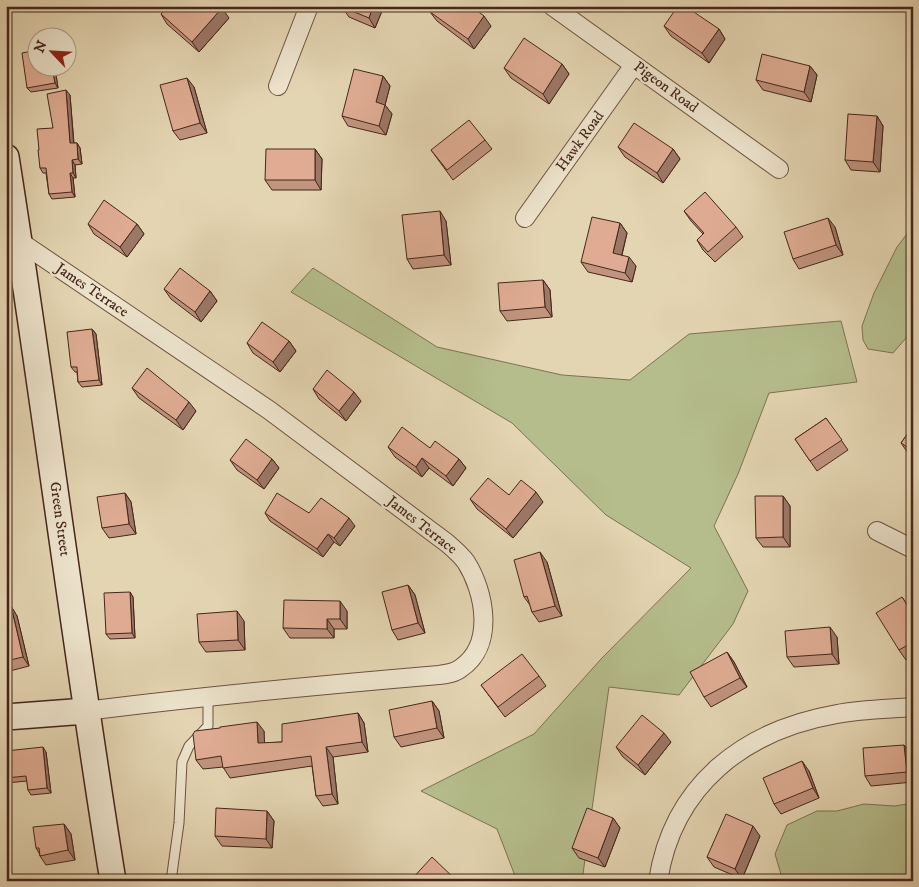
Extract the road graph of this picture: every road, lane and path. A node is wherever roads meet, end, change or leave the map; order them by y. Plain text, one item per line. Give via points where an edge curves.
1 (309, 6) edge
2 (552, 6) edge
3 (634, 65) junction
4 (278, 86) dead end
5 (6, 157) edge
6 (779, 169) dead end
7 (525, 218) dead end
8 (19, 241) junction
9 (877, 531) dead end
10 (913, 549) edge
11 (208, 696) junction
12 (913, 707) edge
13 (86, 711) junction
14 (6, 717) edge
15 (114, 881) edge
16 (171, 881) edge
17 (658, 881) edge

1 - 4 street
2 - 3 street, Pigeon Road
3 - 6 street, Pigeon Road
3 - 7 street, Hawk Road
5 - 8 street, Green Street
8 - 11 street, James Terrace via 301,433 448,542 470,569 483,607 483,635 476,651 457,671
8 - 13 street, Green Street
9 - 10 street
11 - 13 street, James Terrace
11 - 16 lane via 208,726 189,746 182,762 179,823
12 - 17 street via 812,719 773,732 744,747 707,778 687,804 666,847
13 - 14 street
13 - 15 street, Green Street

